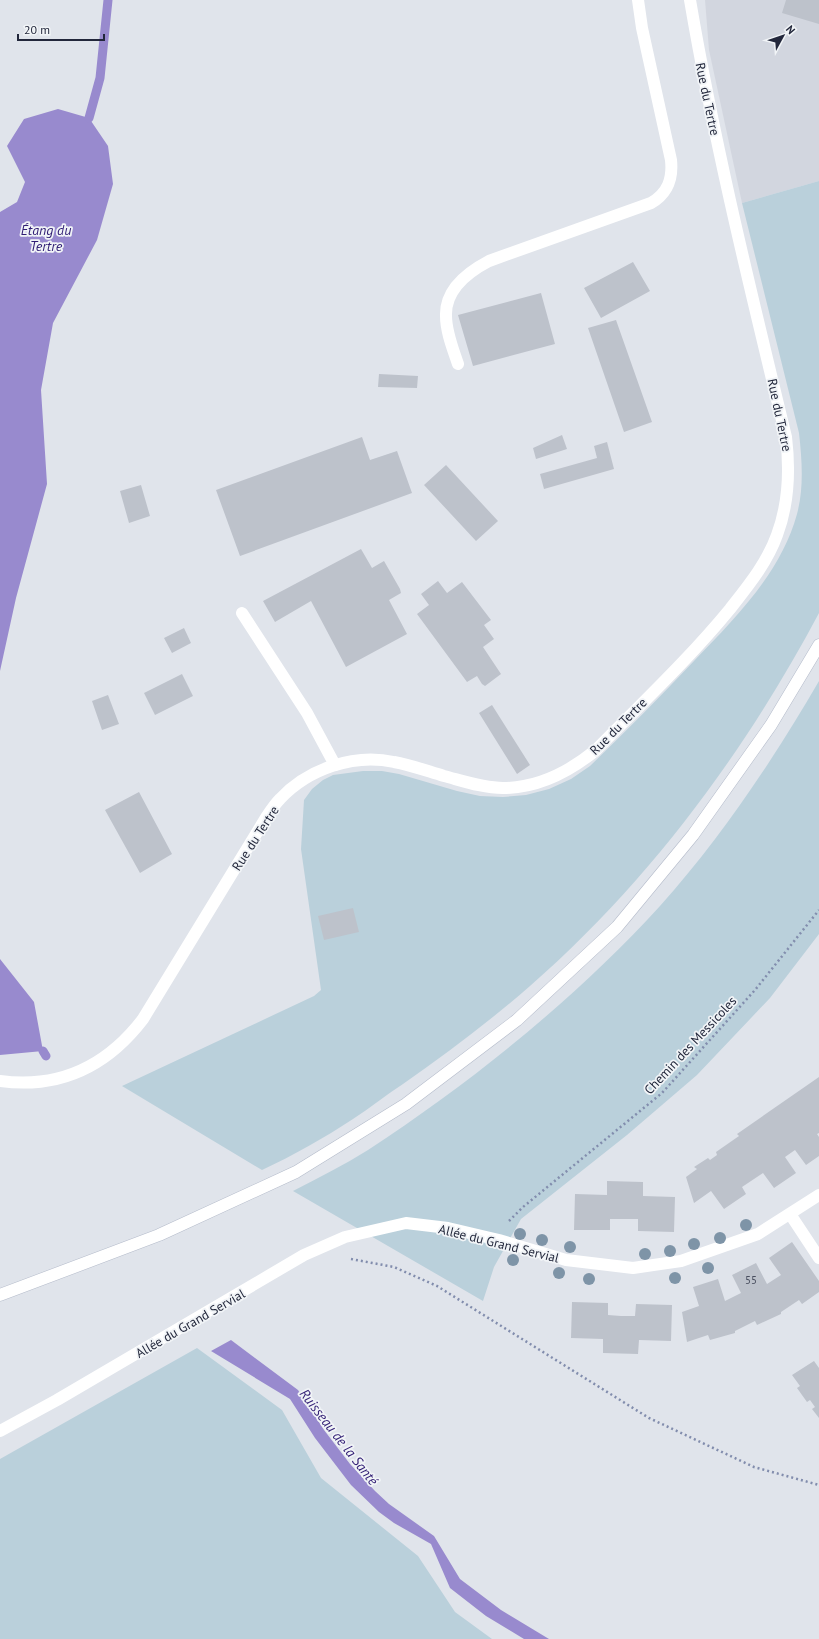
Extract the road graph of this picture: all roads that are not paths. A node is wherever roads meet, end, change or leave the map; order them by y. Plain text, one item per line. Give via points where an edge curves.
1 (638, 0) edge
2 (690, 0) edge
3 (458, 364) dead end
4 (242, 612) dead end
5 (819, 645) edge
6 (335, 765) junction
7 (0, 1081) edge
8 (819, 1195) edge
9 (790, 1214) junction
10 (819, 1258) edge
11 (0, 1295) edge
12 (0, 1431) edge

1 - 3 street via 671,166 666,191 651,203 489,261 474,269 454,290 446,315
2 - 6 street, Rue du Tertre via 730,203 786,437 788,485 777,536 750,584 708,636 596,750 559,776 537,784 503,788 486,787 393,761 354,761
4 - 6 street via 307,713
5 - 11 street via 771,725 693,835 617,927 517,1020 406,1104 296,1172 159,1235
6 - 7 street, Rue du Tertre via 314,773 296,784 267,816 130,1036 97,1062 77,1072 56,1079 34,1082
8 - 9 street, Allée du Grand Servial
9 - 10 street
9 - 12 street, Allée du Grand Servial via 758,1234 681,1261 633,1268 566,1260 448,1228 406,1223 345,1237 304,1255

